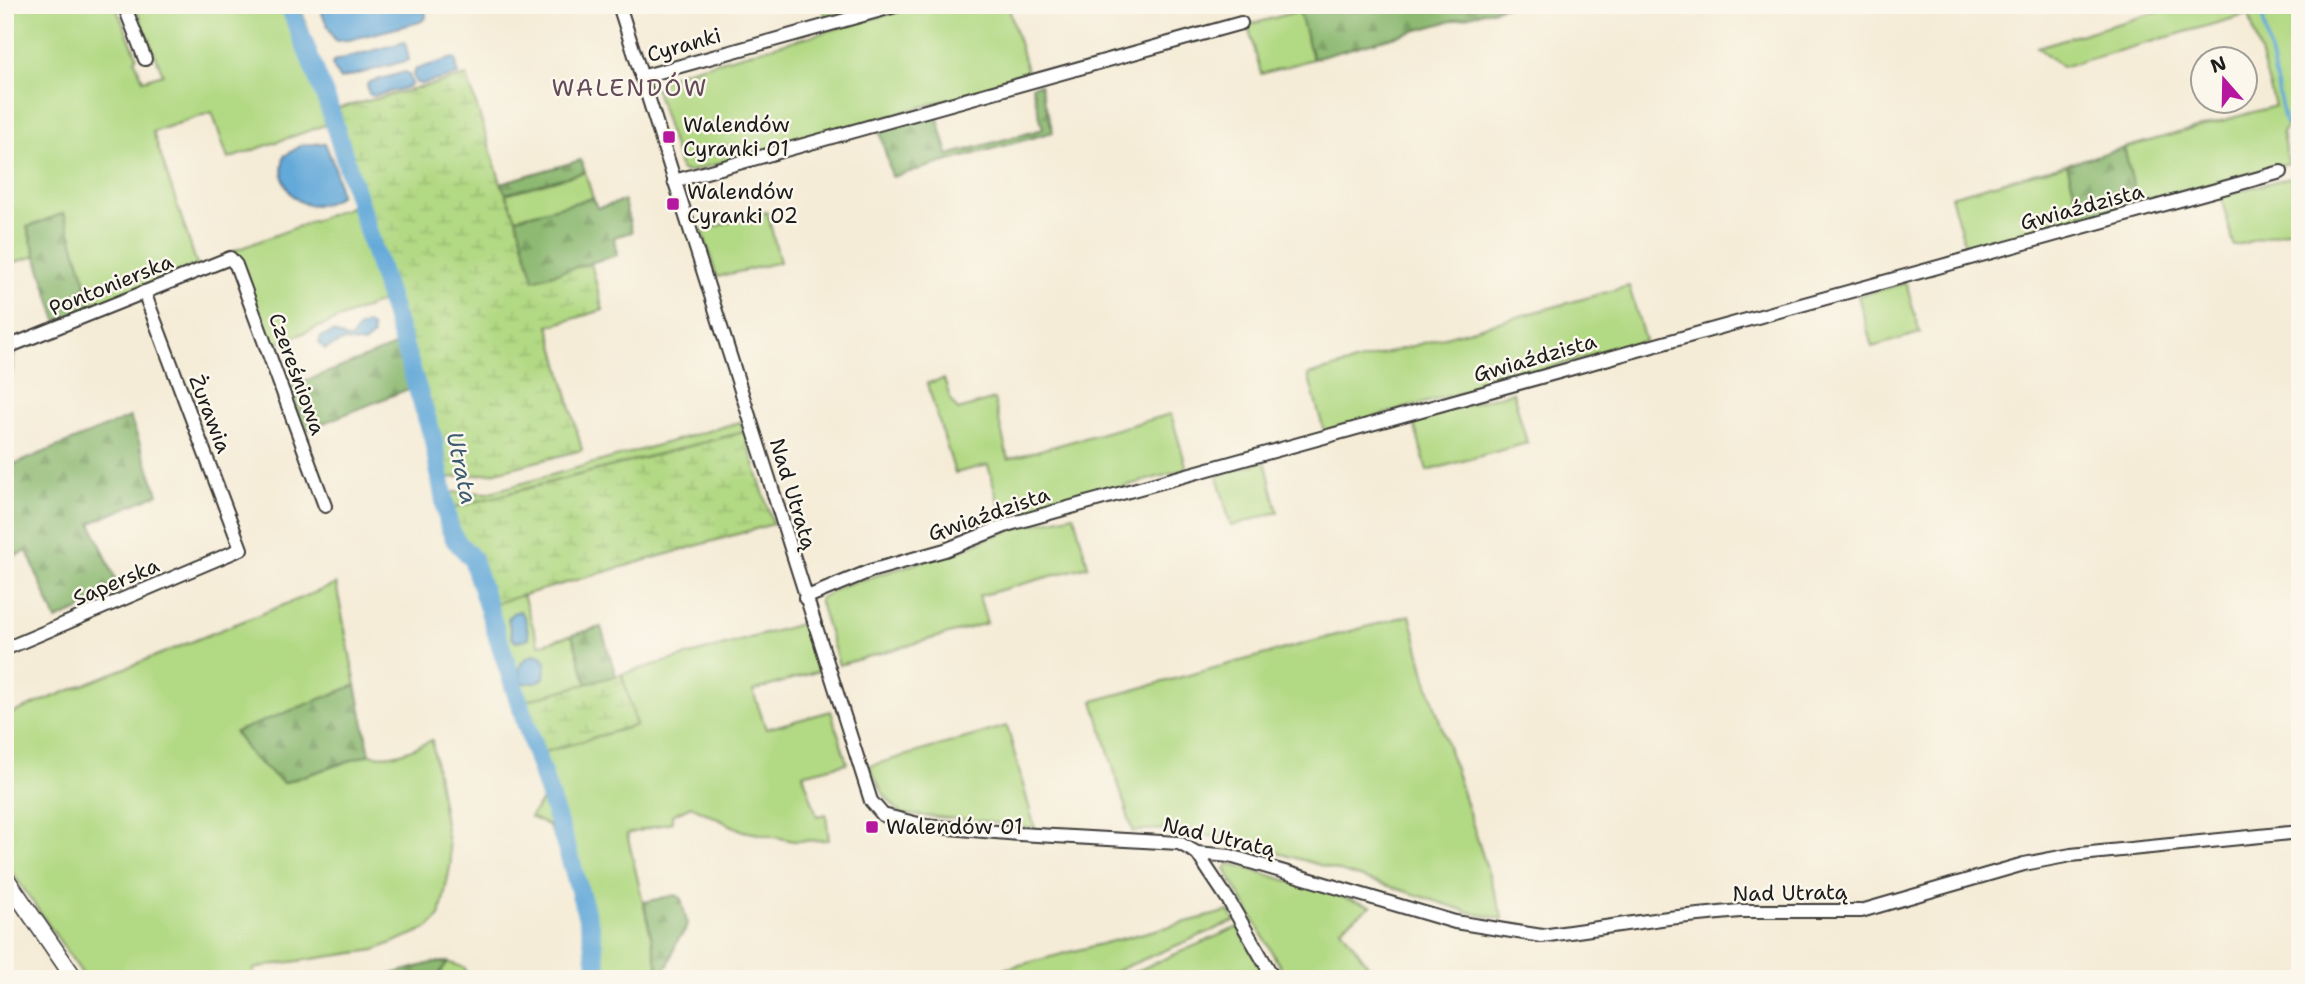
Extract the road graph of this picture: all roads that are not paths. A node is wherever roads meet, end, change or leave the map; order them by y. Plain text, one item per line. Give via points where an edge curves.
1 (124, 5) edge
2 (618, 5) edge
3 (899, 5) edge
4 (1241, 23) dead end
5 (145, 59) dead end
6 (641, 77) junction
7 (2281, 172) dead end
8 (674, 181) junction
9 (230, 258) joint
10 (144, 292) junction
11 (5, 348) edge
12 (325, 506) dead end
13 (241, 549) joint
14 (805, 598) junction
15 (5, 649) edge
16 (2300, 832) edge
17 (1197, 853) junction
18 (6, 881) edge
19 (75, 979) edge
20 (1274, 979) edge

1 - 5 street
2 - 6 street, Nad Utratą
3 - 6 street, Cyranki
4 - 8 street
6 - 8 street, Nad Utratą
7 - 14 street, Gwiaździsta via 1010,524
8 - 14 street, Nad Utratą
9 - 10 street, Pontonierska
9 - 12 street, Czereśniowa
10 - 11 street, Pontonierska
10 - 13 street, Żurawia
13 - 15 street, Saperska
14 - 17 street, Nad Utratą via 871,801 883,815 926,826 1179,843
16 - 17 street, Nad Utratą via 2071,855 1861,911 1740,911 1542,936 1455,922 1230,856
17 - 20 street
18 - 19 street

